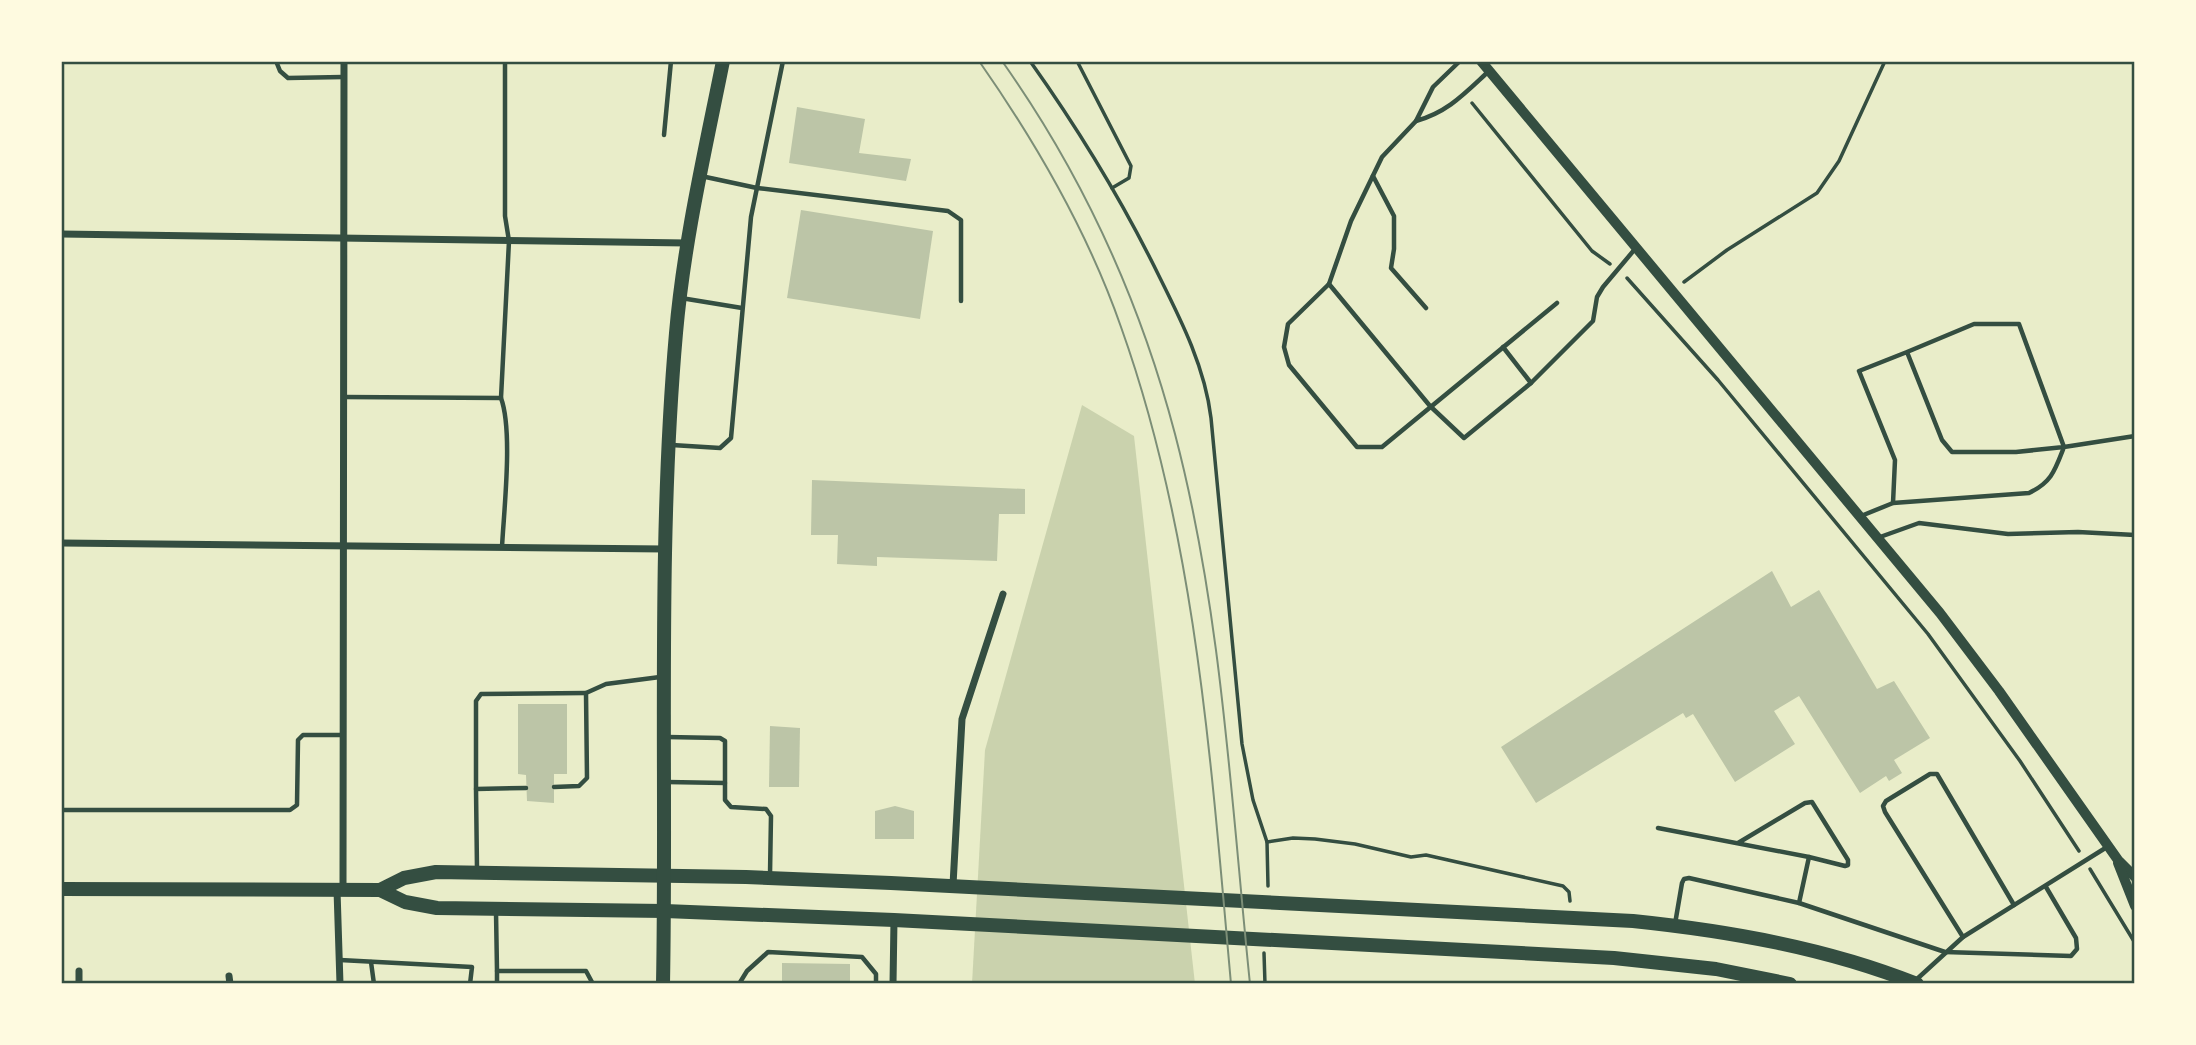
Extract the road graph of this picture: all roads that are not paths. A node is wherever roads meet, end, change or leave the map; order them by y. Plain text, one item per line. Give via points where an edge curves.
1 (276, 61) edge
2 (344, 61) edge
3 (505, 61) edge
4 (671, 61) edge
5 (723, 61) edge
6 (783, 61) edge
7 (1460, 61) edge
8 (1485, 66) edge
9 (344, 77) junction
10 (1416, 121) junction
11 (664, 135) dead end
12 (700, 176) junction
13 (1373, 176) junction
14 (757, 188) junction
15 (61, 234) edge
16 (344, 238) junction
17 (509, 241) junction
18 (687, 243) junction
19 (1637, 247) junction
20 (1329, 284) junction
21 (680, 298) junction
22 (961, 301) dead end
23 (1557, 303) dead end
24 (742, 308) junction
25 (1426, 308) dead end
26 (1503, 347) junction
27 (1907, 352) junction
28 (1531, 383) junction
29 (344, 397) junction
30 (501, 398) junction
31 (1430, 407) junction
32 (2135, 436) edge
33 (668, 445) junction
34 (2064, 447) junction
35 (1893, 503) junction
36 (1861, 516) junction
37 (2135, 535) edge
38 (1878, 538) junction
39 (61, 543) edge
40 (344, 545) junction
41 (502, 547) junction
42 (665, 549) junction
43 (1003, 594) dead end
44 (665, 677) junction
45 (586, 693) junction
46 (344, 735) junction
47 (664, 737) junction
48 (664, 782) junction
49 (725, 783) junction
50 (554, 787) dead end
51 (526, 788) dead end
52 (475, 789) junction
53 (61, 810) edge
54 (1658, 828) dead end
55 (1738, 843) junction
56 (2108, 846) junction
57 (1809, 857) junction
58 (2118, 860) junction
59 (477, 873) junction
60 (664, 875) junction
61 (2135, 877) edge
62 (770, 879) junction
63 (953, 886) junction
64 (2046, 887) junction
65 (61, 889) edge
66 (340, 889) junction
67 (380, 890) junction
68 (1799, 903) junction
69 (2014, 905) junction
70 (2135, 906) edge
71 (496, 909) junction
72 (664, 911) junction
73 (894, 920) junction
74 (1674, 925) junction
75 (1963, 937) junction
76 (1945, 952) junction
77 (340, 960) junction
78 (371, 962) junction
79 (79, 971) dead end
80 (497, 971) junction
81 (1915, 983) edge
82 (79, 984) edge
83 (340, 984) edge
84 (374, 984) edge
85 (470, 984) edge
86 (497, 984) edge
87 (593, 984) edge
88 (663, 984) edge
89 (739, 984) edge
90 (876, 984) edge
91 (893, 984) edge
92 (1790, 984) edge

1 - 9 lane via 288,78
2 - 9 street
3 - 17 lane
4 - 11 lane
5 - 12 main road
6 - 14 lane
7 - 10 lane via 1433,87
8 - 10 lane via 1464,94 1436,115
8 - 19 street
9 - 16 street
10 - 13 lane via 1382,158
12 - 14 lane
12 - 18 main road
13 - 20 lane
13 - 25 lane via 1394,216 1391,268
14 - 22 lane via 948,211 961,220
14 - 24 lane
15 - 16 street
16 - 17 street
16 - 29 street
17 - 18 street
17 - 30 lane
18 - 21 main road
19 - 28 lane via 1597,298 1592,321
19 - 36 street
20 - 31 lane
20 - 31 lane via 1289,324 1284,347 1289,365 1357,447 1382,447
21 - 24 lane
21 - 33 main road
23 - 26 lane
24 - 33 lane via 731,438 720,447
26 - 28 lane
26 - 31 lane
27 - 34 lane via 1942,440 1952,452
27 - 34 lane via 1974,324 2019,324
27 - 35 lane via 1859,371 1895,460
28 - 31 lane via 1464,438
29 - 30 lane
29 - 40 street
30 - 41 lane via 506,460
32 - 34 lane
33 - 42 main road
34 - 35 lane via 2044,485 2029,493
35 - 36 lane
36 - 38 street
37 - 38 lane via 2008,534 1919,523
38 - 56 street via 1999,691
39 - 40 street
40 - 41 street
40 - 46 street
41 - 42 street
42 - 44 main road
43 - 63 street via 962,719
44 - 45 lane via 606,684
44 - 47 main road
45 - 50 lane via 587,778 579,786
45 - 52 lane via 481,694 476,701
46 - 53 lane via 303,735 298,740 298,805 290,810
46 - 66 street
47 - 48 main road
47 - 49 lane via 725,741
48 - 49 lane
48 - 60 main road
49 - 62 lane via 725,800 731,807 766,809 771,816
51 - 52 lane
52 - 59 lane
54 - 55 lane
55 - 57 lane
55 - 57 lane via 1812,802 1848,865
56 - 58 street
56 - 64 lane
57 - 68 lane
58 - 61 street
58 - 70 street
59 - 60 main road
59 - 67 main road via 436,872 404,878
60 - 62 main road
60 - 72 main road
62 - 63 main road
63 - 74 main road
64 - 69 lane
64 - 76 lane via 2076,939 2071,956
65 - 66 main road
66 - 67 main road
66 - 77 street
67 - 71 main road via 405,902 437,908
68 - 74 lane via 1684,879
68 - 76 lane
69 - 75 lane
69 - 75 lane via 1937,774 1886,801 1885,812
71 - 72 main road
71 - 80 lane
72 - 73 main road
72 - 88 main road
73 - 91 street
73 - 92 main road via 1626,959 1716,969
74 - 81 main road via 1777,943
75 - 76 lane
76 - 81 lane
77 - 78 lane
77 - 83 street
78 - 84 lane
78 - 85 lane via 472,967
79 - 82 street
80 - 86 lane
80 - 87 lane via 586,971
89 - 90 lane via 768,952 862,957 876,974

